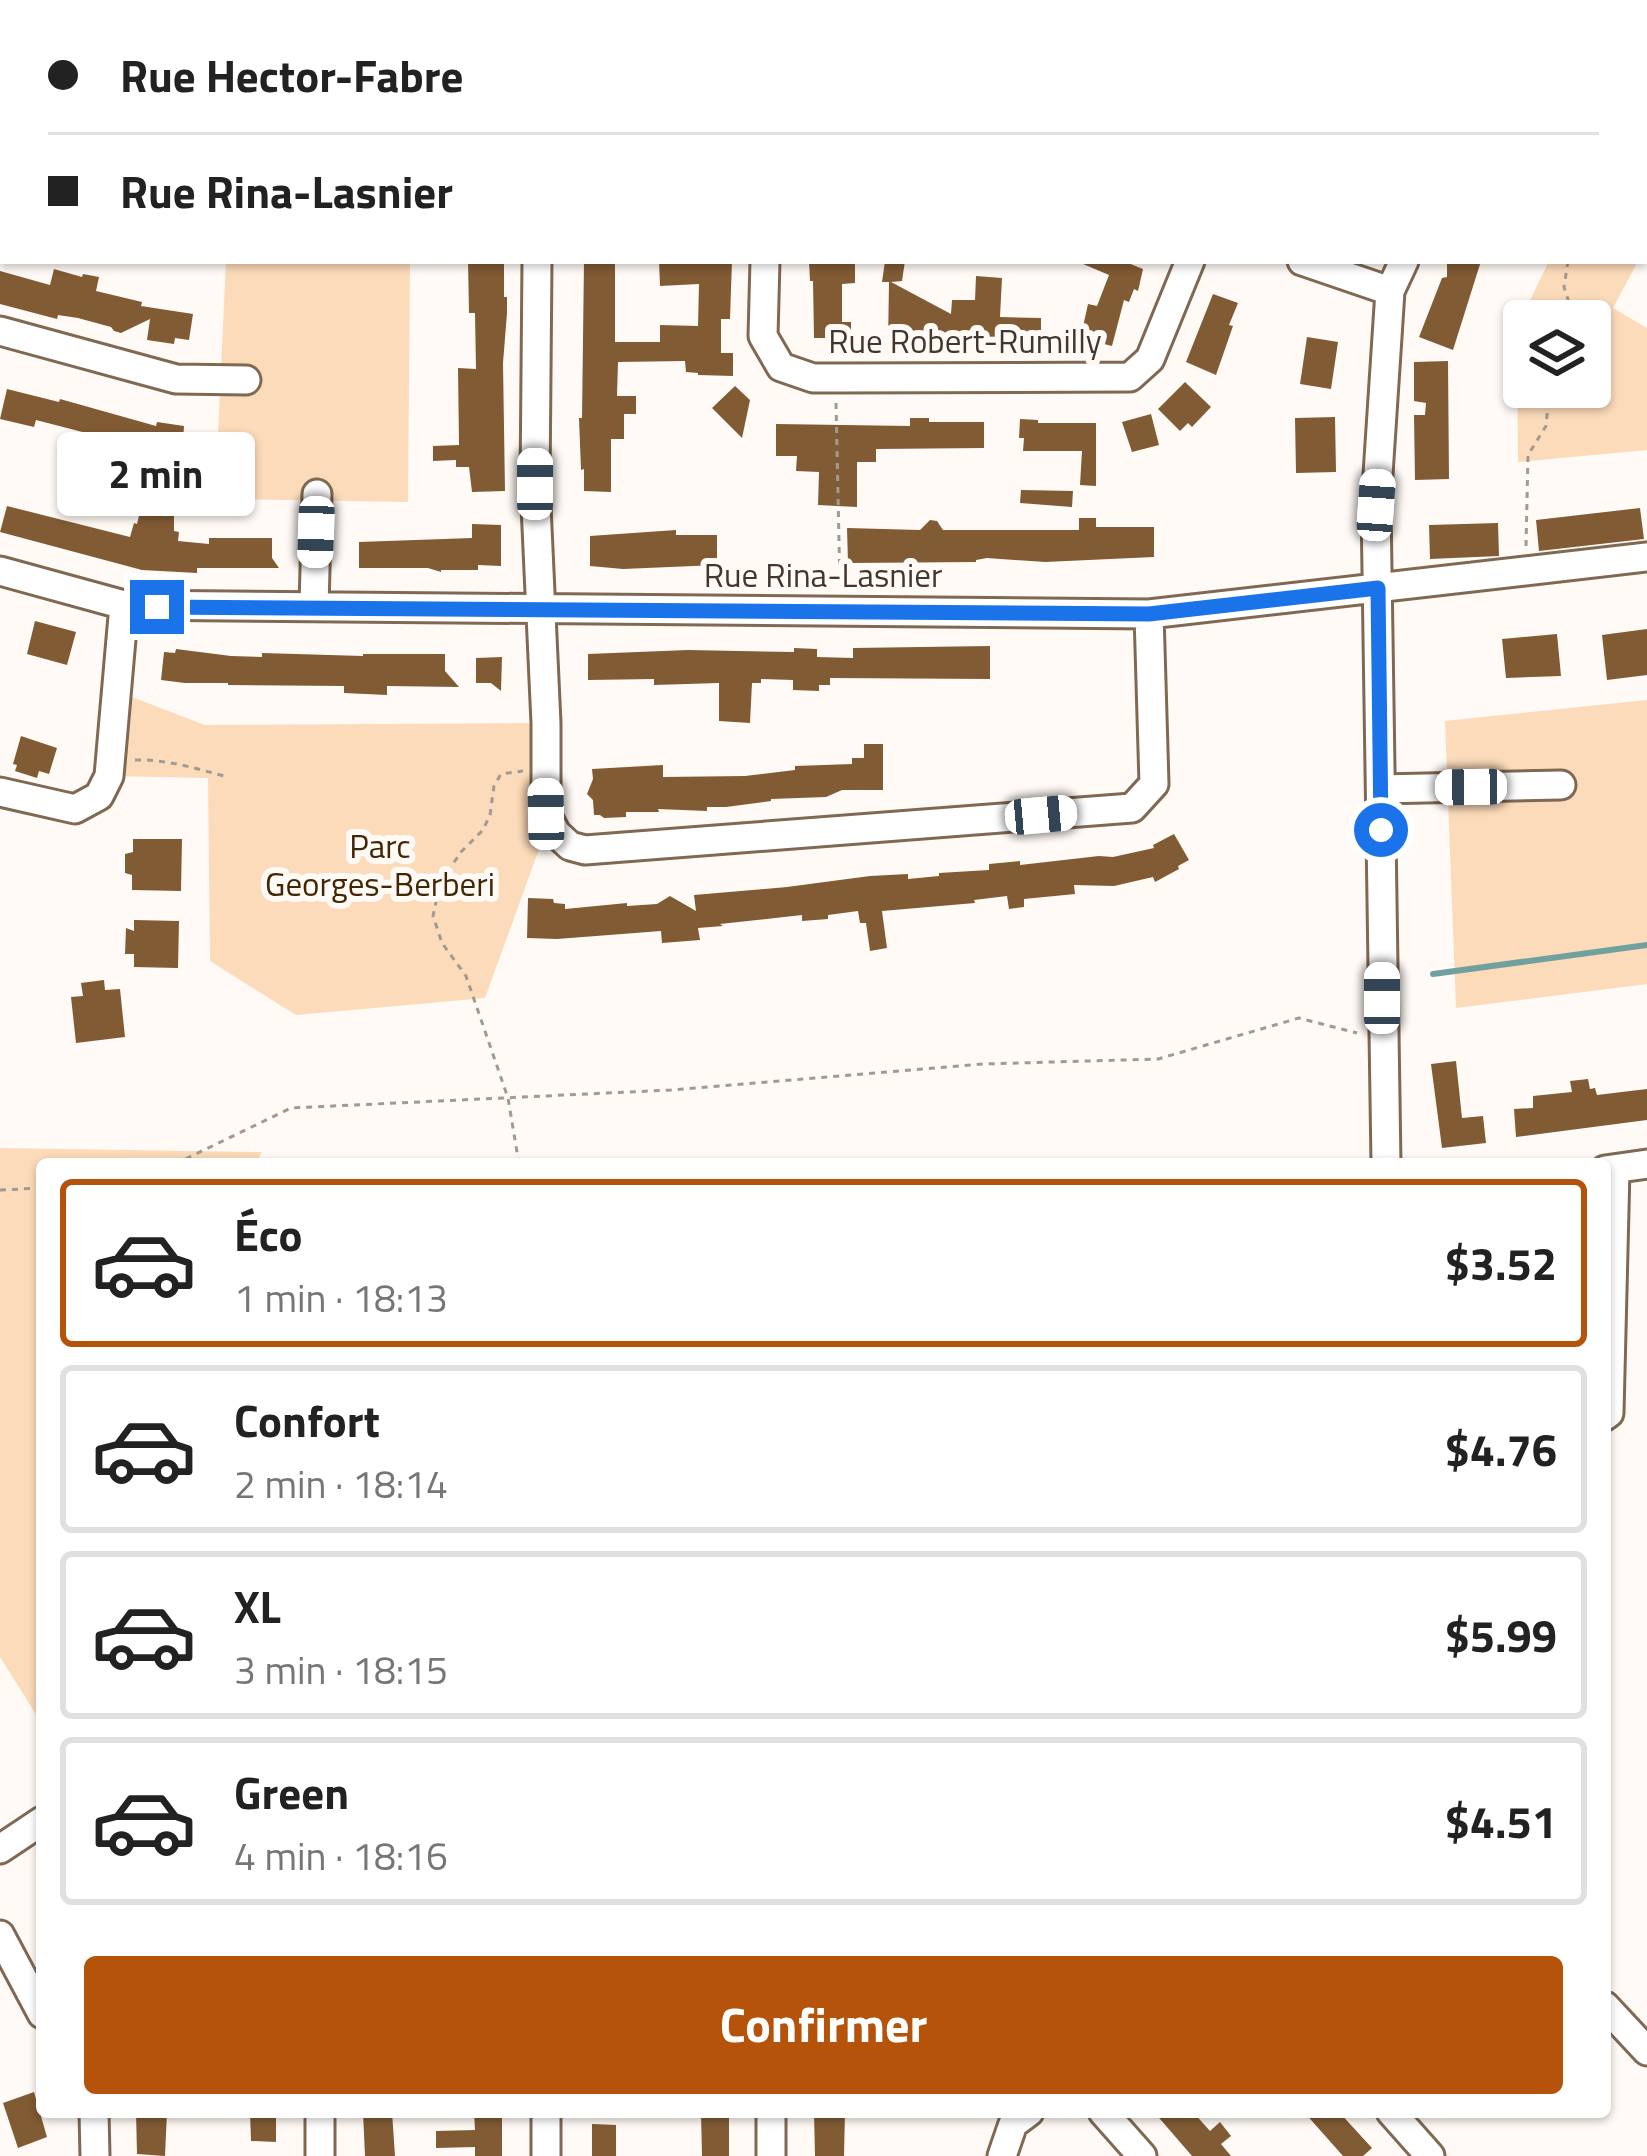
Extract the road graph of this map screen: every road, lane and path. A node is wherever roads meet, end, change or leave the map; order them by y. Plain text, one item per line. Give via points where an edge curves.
1 (537, 264) edge
2 (764, 264) edge
3 (1189, 264) edge
4 (1312, 264) edge
5 (1403, 264) edge
6 (1568, 264) edge
7 (1390, 291) junction
8 (1568, 300) edge
9 (0, 331) edge
10 (836, 378) junction
11 (246, 380) dead end
12 (1548, 408) edge
13 (317, 494) dead end
14 (1647, 557) edge
15 (0, 571) edge
16 (1526, 571) junction
17 (1378, 588) junction
18 (124, 605) junction
19 (314, 608) junction
20 (541, 609) junction
21 (841, 611) junction
22 (1149, 614) junction
23 (110, 764) junction
24 (545, 768) junction
25 (228, 776) dead end
26 (1561, 785) dead end
27 (1381, 788) junction
28 (0, 792) edge
29 (1382, 1040) junction
30 (508, 1097) junction
31 (188, 1158) edge
32 (518, 1158) edge
33 (1386, 1158) edge
34 (1647, 1164) edge
35 (1611, 1169) edge
36 (36, 1188) edge
37 (0, 1190) edge
38 (36, 1825) edge
39 (0, 1849) edge
40 (0, 1935) edge
41 (36, 2003) edge
42 (1611, 2012) edge
43 (1647, 2051) edge
44 (94, 2118) edge
45 (320, 2118) edge
46 (546, 2118) edge
47 (771, 2118) edge
48 (1021, 2118) edge
49 (1108, 2118) edge
50 (1396, 2118) edge
51 (94, 2156) edge
52 (320, 2156) edge
53 (546, 2156) edge
54 (771, 2156) edge
55 (1002, 2156) edge
56 (1142, 2156) edge
57 (1430, 2156) edge

1 - 20 street
2 - 10 street, Rue Robert-Rumilly via 763,336 781,367
3 - 10 street, Rue Robert-Rumilly via 1150,359 1130,376
4 - 7 street
5 - 7 street
6 - 8 path
7 - 17 street
9 - 11 street via 176,379
10 - 21 path
12 - 16 path via 1528,454
13 - 19 street
14 - 16 street, Rue Rina-Lasnier
15 - 18 street, Rue Rina-Lasnier
16 - 17 street, Rue Rina-Lasnier
17 - 22 street, Rue Rina-Lasnier
17 - 27 street
18 - 19 street, Rue Rina-Lasnier
18 - 23 street
19 - 20 street, Rue Rina-Lasnier
20 - 21 street, Rue Rina-Lasnier
20 - 24 street
21 - 22 street, Rue Rina-Lasnier
22 - 24 street via 1154,784 1132,808 585,850 570,846 546,814
23 - 25 path via 165,761
23 - 28 street via 99,796 75,809
24 - 30 path via 501,774 483,830 440,883 433,916 466,976
26 - 27 street
27 - 29 street
29 - 30 path via 1299,1018 1158,1059
29 - 33 street
30 - 31 path via 291,1108
30 - 32 path
34 - 35 street
36 - 37 path
38 - 39 street
40 - 41 street
42 - 43 street
44 - 51 street
45 - 52 street
46 - 53 street
47 - 54 street
48 - 55 street
49 - 56 street
50 - 57 street

